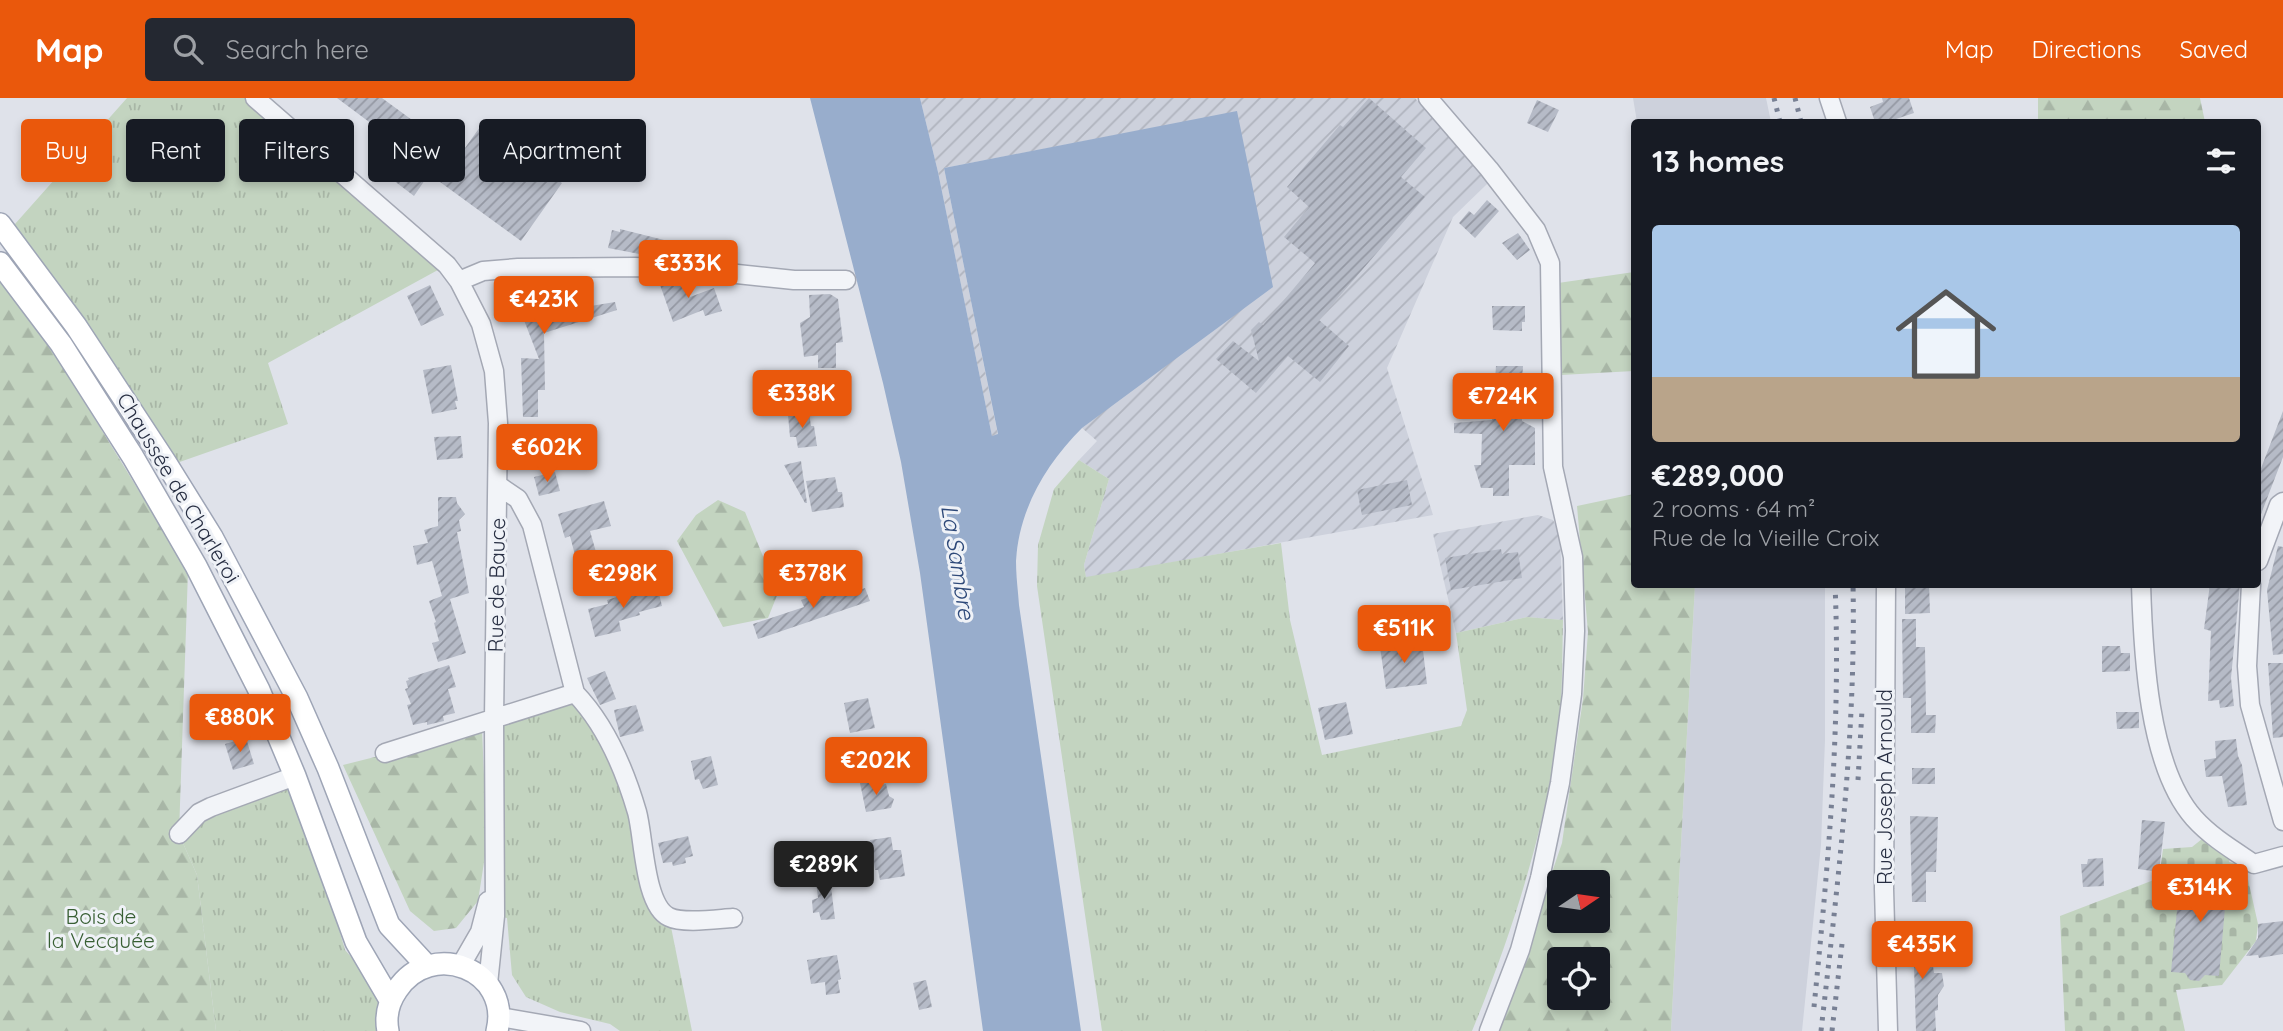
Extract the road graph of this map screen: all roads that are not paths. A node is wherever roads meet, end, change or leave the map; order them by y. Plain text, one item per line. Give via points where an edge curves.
1 (255, 98) edge
2 (1428, 98) edge
3 (1829, 98) edge
4 (1836, 119) edge
5 (0, 225) edge
6 (0, 263) edge
7 (846, 280) dead end
8 (459, 281) junction
9 (499, 486) junction
10 (2283, 502) edge
11 (2261, 551) edge
12 (1886, 588) edge
13 (2141, 588) edge
14 (2251, 588) edge
15 (575, 693) junction
16 (495, 719) junction
17 (385, 753) dead end
18 (328, 768) junction
19 (295, 776) junction
20 (2282, 810) edge
21 (179, 834) dead end
22 (2283, 856) edge
23 (494, 877) junction
24 (733, 918) dead end
25 (426, 965) junction
26 (461, 965) junction
27 (488, 984) junction
28 (390, 1000) junction
29 (499, 1024) edge
30 (388, 1031) edge
31 (581, 1031) edge
32 (1489, 1031) edge
33 (1888, 1031) edge

1 - 8 street, Rue de Bauce via 447,265
2 - 32 street via 1536,230 1550,263 1553,467 1573,557 1576,631 1560,783 1523,938
3 - 4 street
5 - 18 main road, Chaussée de Charleroi via 76,326 212,537 297,698
6 - 19 main road, Chaussée de Charleroi via 61,344 197,566 259,690
7 - 8 street via 635,267 518,268 482,271
8 - 9 street, Rue de Bauce via 481,324 494,371
9 - 15 street via 518,499 531,525
9 - 16 street, Rue de Bauce
10 - 11 street
12 - 33 street, Rue Joseph Arnould
13 - 22 street via 2149,699 2169,776 2192,816 2211,835 2254,863
14 - 20 street via 2250,705
15 - 16 street
15 - 24 street via 591,709 637,812 655,904 669,917
16 - 17 street
16 - 23 street, Rue de Bauce
18 - 19 main road
18 - 25 main road, Chaussée de Charleroi via 389,925
19 - 21 street via 199,813
19 - 28 main road, Chaussée de Charleroi via 356,942
23 - 26 street, Rue de Bauce via 480,932
23 - 27 street, Rue de Bauce
25 - 26 main road
25 - 28 main road via 404,979
26 - 27 main road
27 - 29 main road via 495,994
28 - 30 main road
29 - 31 street

